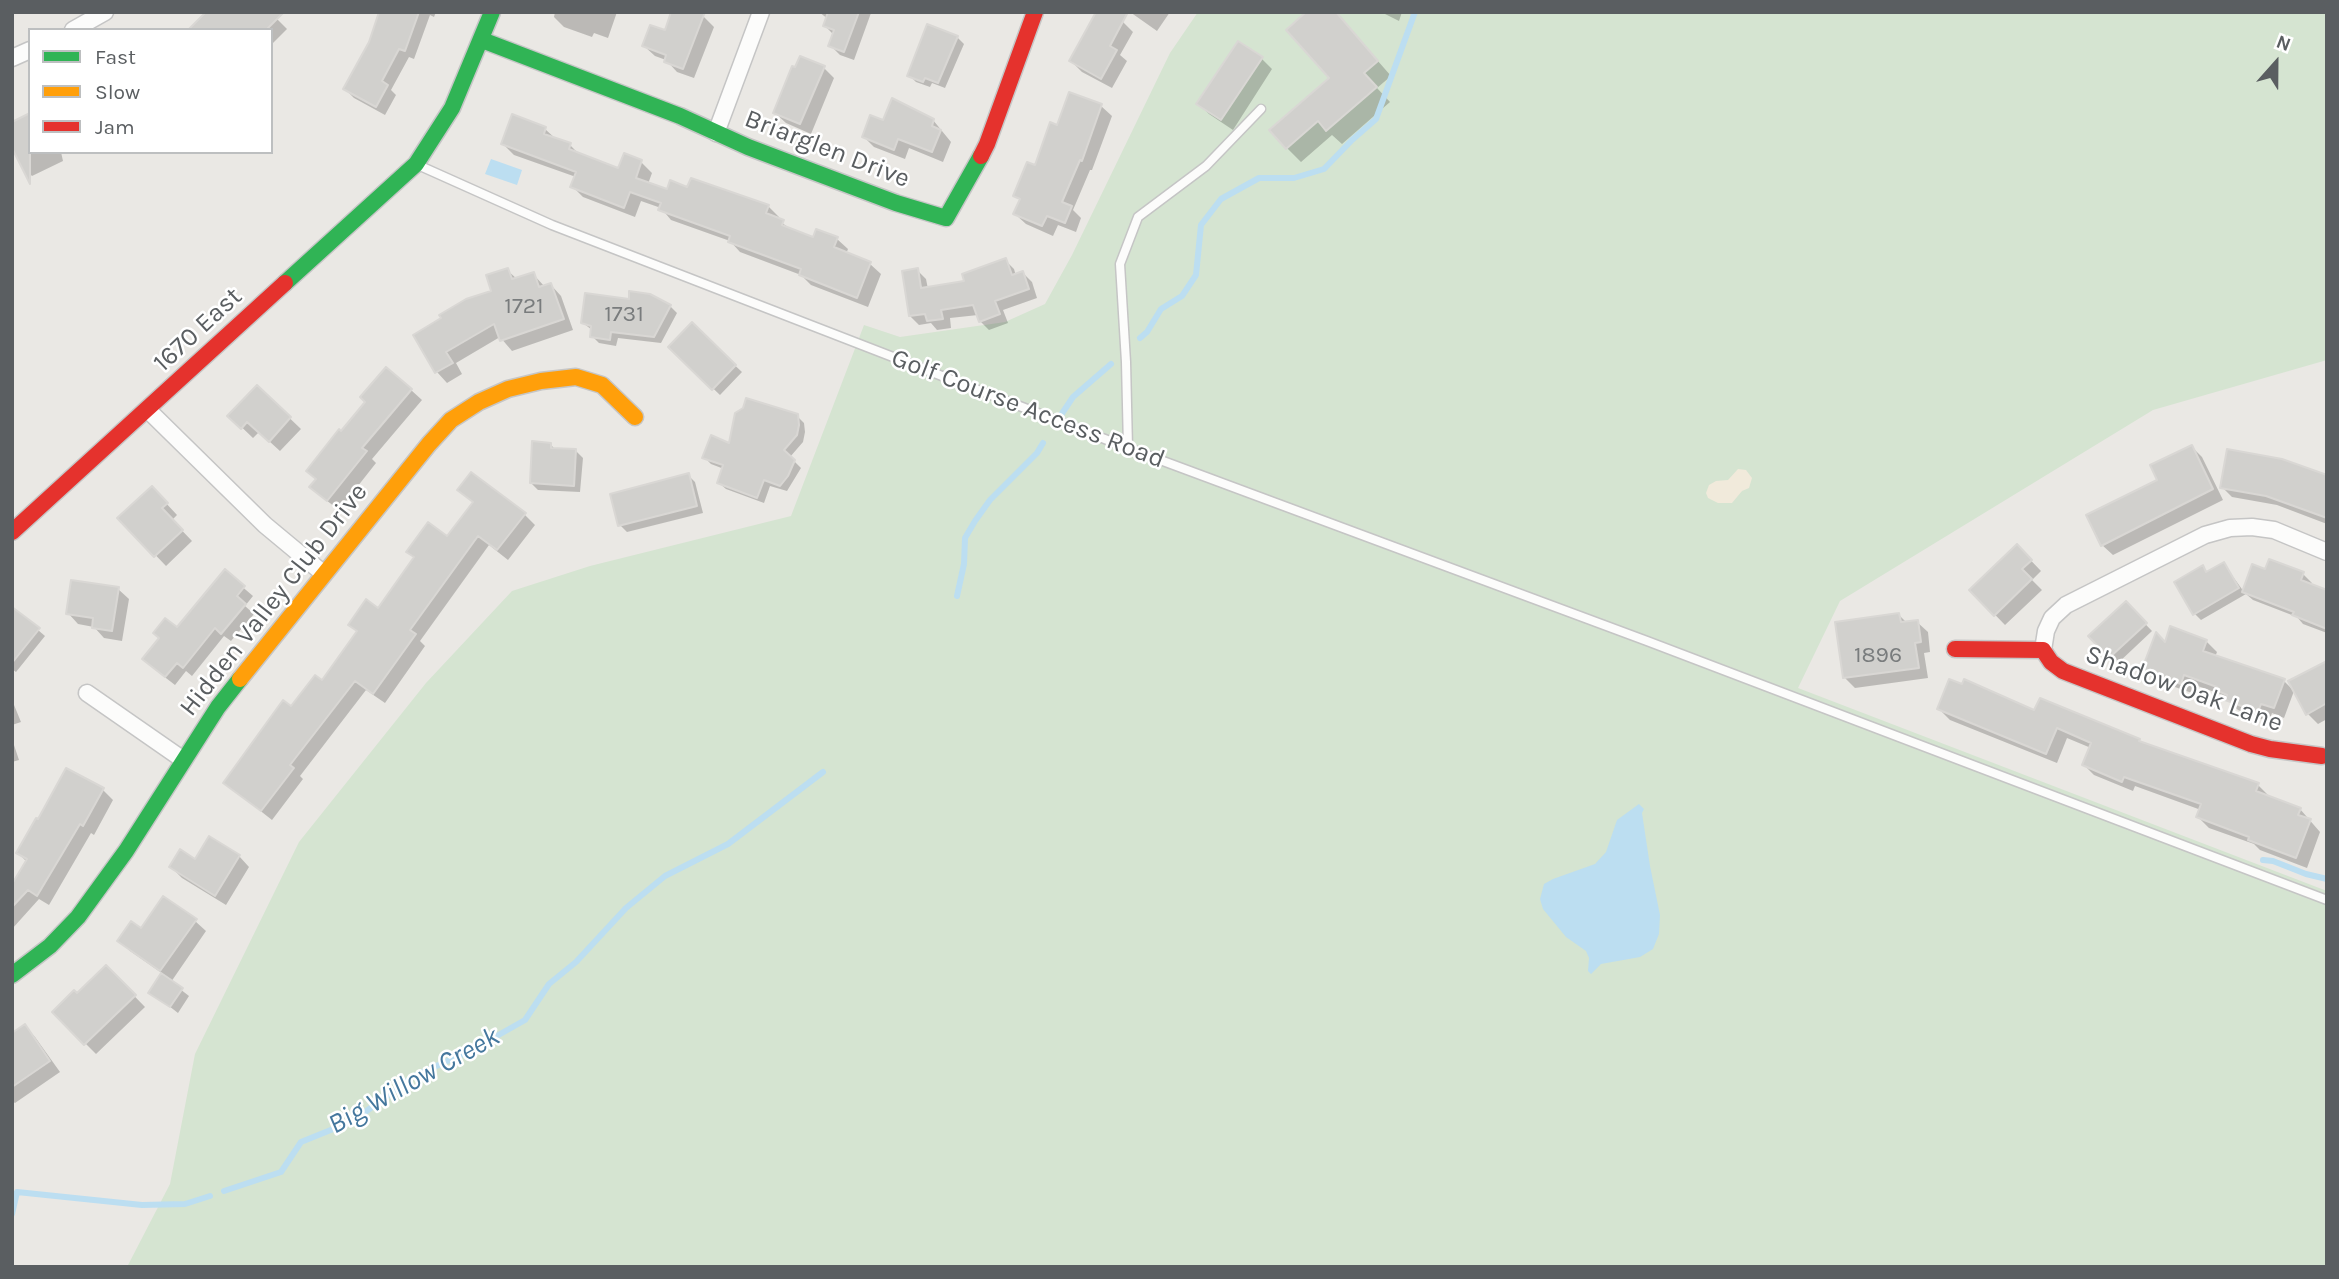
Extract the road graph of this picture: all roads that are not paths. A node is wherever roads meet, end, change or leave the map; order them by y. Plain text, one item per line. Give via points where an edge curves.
1 (105, 12) edge
2 (492, 12) edge
3 (761, 12) edge
4 (1035, 12) edge
5 (77, 28) edge
6 (482, 40) junction
7 (28, 51) edge
8 (12, 58) edge
9 (1261, 109) dead end
10 (716, 133) junction
11 (416, 164) junction
12 (148, 410) junction
13 (635, 418) dead end
14 (1128, 448) junction
15 (12, 532) edge
16 (2327, 552) edge
17 (324, 574) junction
18 (1955, 649) dead end
19 (2043, 650) junction
20 (87, 693) dead end
21 (2325, 759) edge
22 (182, 760) junction
23 (2327, 900) edge
24 (12, 975) edge

1 - 5 street
2 - 6 street, 1670 East
3 - 10 street
4 - 10 street, Briarglen Drive via 987,144 946,218 883,199
6 - 10 street, Briarglen Drive
6 - 11 street, 1670 East via 452,108
7 - 8 street
9 - 14 lane via 1206,166 1138,217 1120,264
11 - 12 street, 1670 East
11 - 14 lane, Golf Course Access Road via 552,225
12 - 15 street, 1670 East
12 - 17 street via 265,524
13 - 17 street, Hidden Valley Club Drive via 602,385 576,377 508,389 479,402 452,420 429,444
14 - 23 lane, Golf Course Access Road
16 - 19 street via 2274,530 2230,527 2204,535 2066,605 2052,618
17 - 22 street, Hidden Valley Club Drive via 218,707
18 - 19 street
19 - 21 street, Shadow Oak Lane via 2063,671 2251,744
20 - 22 street
22 - 24 street, Hidden Valley Club Drive via 126,852 78,917

